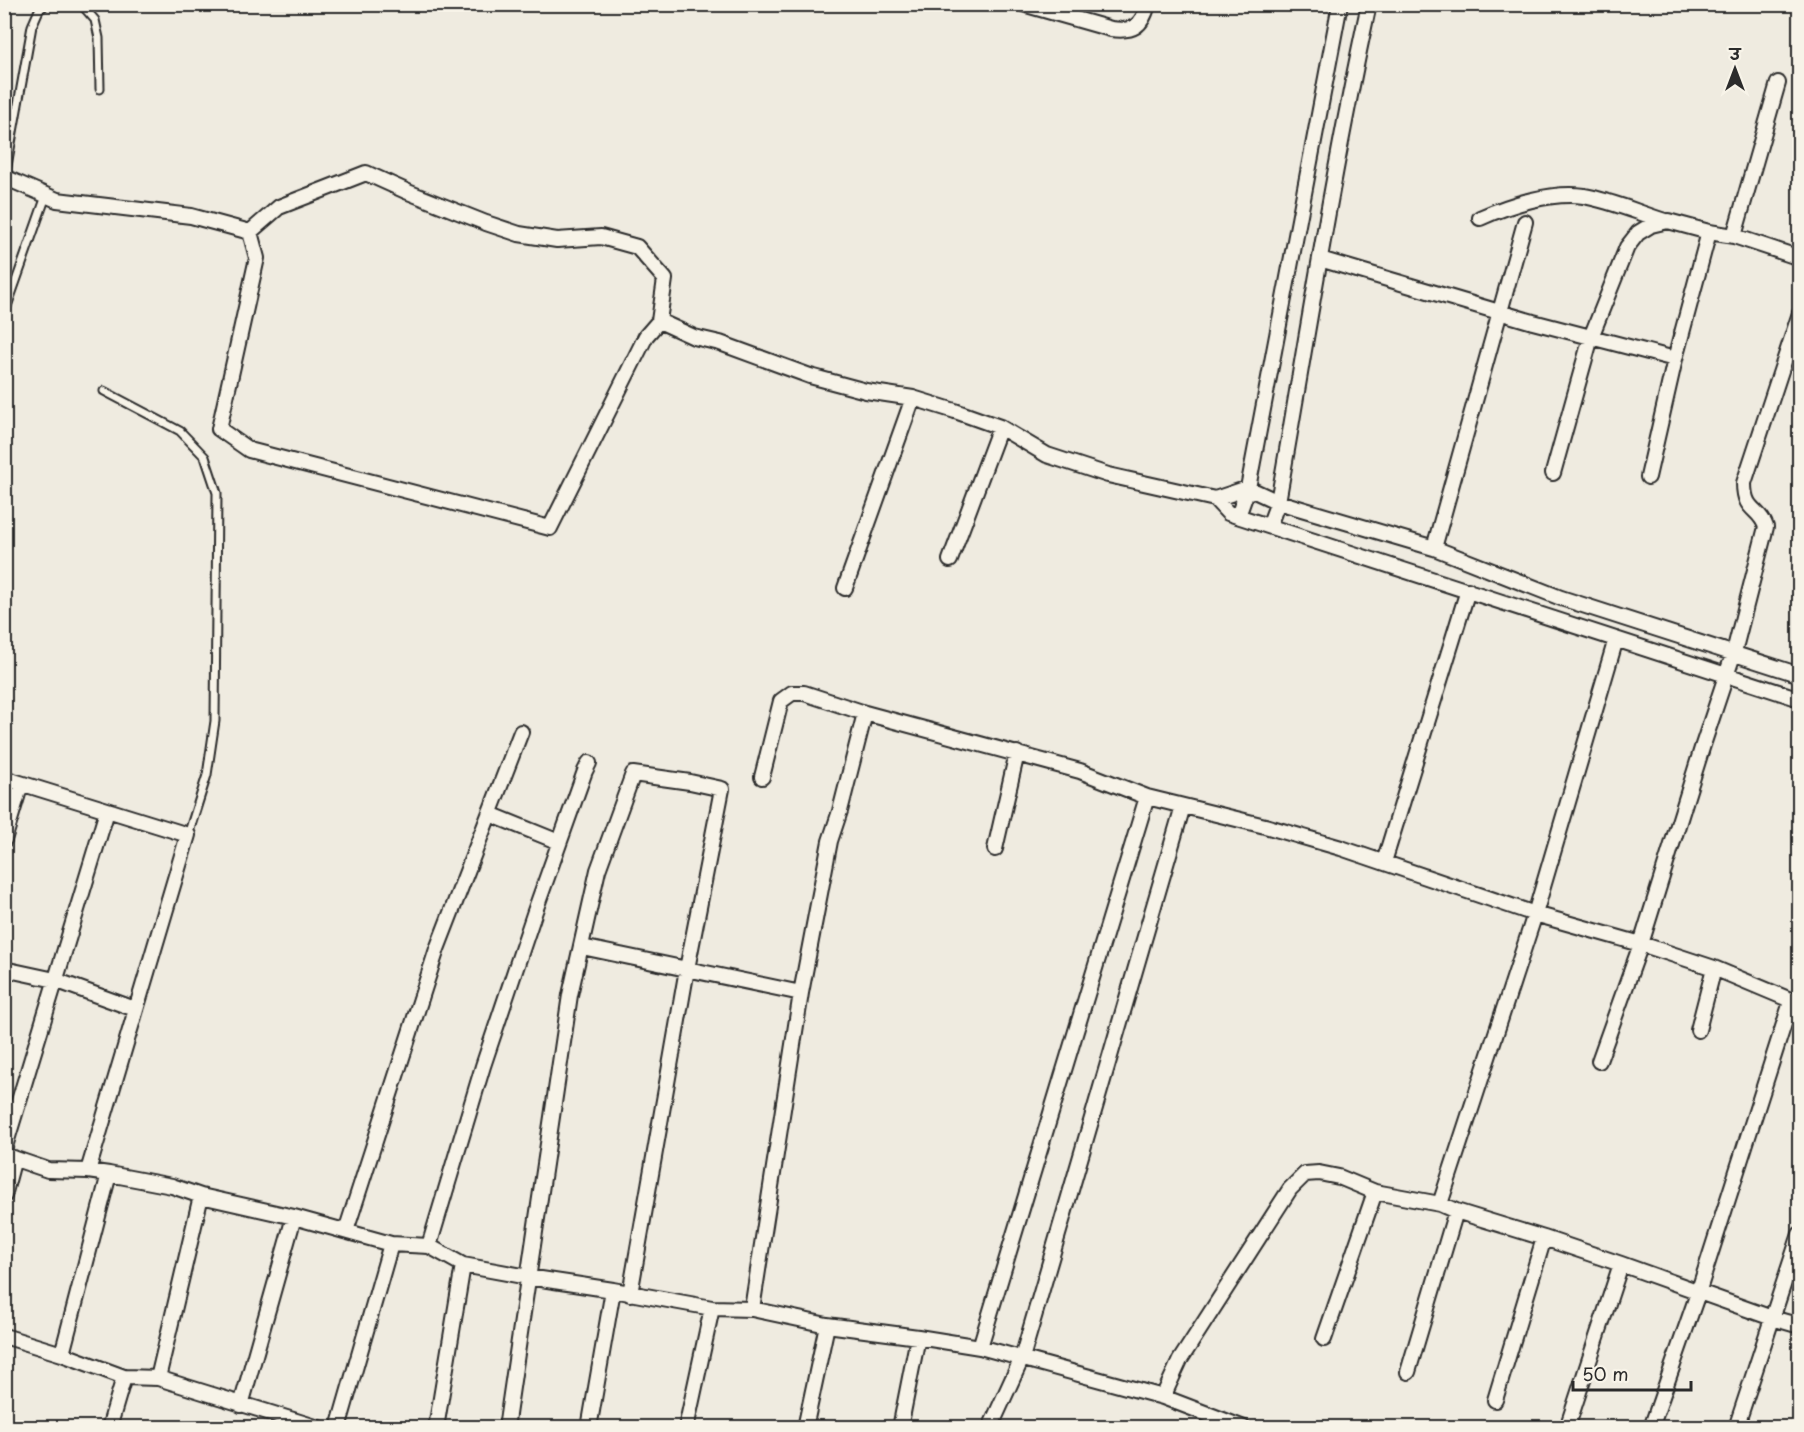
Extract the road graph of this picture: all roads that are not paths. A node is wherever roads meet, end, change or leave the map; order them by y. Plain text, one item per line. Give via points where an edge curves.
1 (46, 4) edge
2 (81, 4) edge
3 (1023, 4) edge
4 (1148, 4) edge
5 (1340, 4) edge
6 (1369, 4) edge
7 (1045, 8) edge
8 (1778, 83) dead end
9 (100, 89) dead end
10 (5, 177) edge
11 (46, 196) junction
12 (1480, 218) dead end
13 (1668, 221) junction
14 (1525, 222) dead end
15 (250, 232) junction
16 (1709, 232) junction
17 (1734, 236) junction
18 (1800, 258) edge
19 (1320, 259) junction
20 (1500, 312) junction
21 (1800, 313) edge
22 (4, 315) edge
23 (659, 321) junction
24 (1591, 337) junction
25 (1675, 359) junction
26 (104, 391) dead end
27 (913, 398) junction
28 (1000, 427) junction
29 (1553, 473) dead end
30 (1648, 477) dead end
31 (1248, 488) junction
32 (1215, 499) junction
33 (1278, 502) junction
34 (1238, 516) junction
35 (1269, 526) junction
36 (1434, 548) junction
37 (950, 560) dead end
38 (845, 588) dead end
39 (1468, 590) junction
40 (1616, 639) junction
41 (1734, 652) junction
42 (1727, 675) junction
43 (1800, 675) edge
44 (1800, 699) edge
45 (865, 713) junction
46 (521, 732) dead end
47 (1017, 753) junction
48 (589, 763) dead end
49 (762, 777) dead end
50 (4, 778) edge
51 (21, 784) junction
52 (1147, 796) junction
53 (1183, 806) junction
54 (107, 811) junction
55 (490, 814) junction
56 (188, 835) junction
57 (4, 840) edge
58 (559, 842) junction
59 (995, 849) dead end
60 (1384, 862) junction
61 (1535, 914) junction
62 (1641, 944) junction
63 (582, 947) junction
64 (1714, 968) junction
65 (4, 969) edge
66 (687, 969) junction
67 (55, 980) junction
68 (801, 993) junction
69 (1795, 1003) edge
70 (135, 1009) junction
71 (1698, 1030) dead end
72 (1599, 1061) dead end
73 (8, 1155) edge
74 (88, 1171) junction
75 (109, 1174) junction
76 (1375, 1192) junction
77 (4, 1196) edge
78 (201, 1196) junction
79 (1440, 1204) junction
80 (1456, 1211) junction
81 (294, 1217) junction
82 (346, 1231) junction
83 (1800, 1234) edge
84 (1544, 1238) junction
85 (391, 1244) junction
86 (429, 1246) junction
87 (1622, 1264) junction
88 (463, 1265) junction
89 (528, 1277) junction
90 (613, 1290) junction
91 (1698, 1293) junction
92 (630, 1294) junction
93 (712, 1308) junction
94 (752, 1309) junction
95 (1772, 1318) junction
96 (826, 1325) junction
97 (1800, 1326) edge
98 (4, 1336) edge
99 (918, 1336) junction
100 (1324, 1340) dead end
101 (980, 1347) junction
102 (62, 1354) junction
103 (1022, 1358) junction
104 (1408, 1372) dead end
105 (124, 1377) junction
106 (158, 1378) junction
107 (1163, 1397) junction
108 (1495, 1400) dead end
109 (241, 1405) junction
110 (109, 1428) edge
111 (319, 1428) edge
112 (338, 1428) edge
113 (436, 1428) edge
114 (506, 1428) edge
115 (589, 1428) edge
116 (686, 1428) edge
117 (805, 1428) edge
118 (900, 1428) edge
119 (990, 1428) edge
120 (1244, 1428) edge
121 (1567, 1428) edge
122 (1651, 1428) edge
123 (1736, 1428) edge

1 - 10 lane via 32,26
2 - 9 lane via 95,20
3 - 7 street
4 - 7 street via 1145,16 1135,27 1124,31
5 - 31 street
6 - 19 street
8 - 17 street
10 - 11 street
11 - 15 street via 191,216
11 - 22 lane
12 - 13 street via 1501,208 1565,195 1605,201
13 - 16 street
13 - 24 street via 1645,228 1627,247
14 - 20 street
15 - 23 street via 279,207 366,174 519,234 558,240 601,237 637,247 665,279
15 - 23 street via 256,258 219,429 249,450 550,528 646,336
16 - 17 street
16 - 25 street
17 - 18 street
19 - 20 street
19 - 33 street
20 - 24 street
20 - 36 street
21 - 41 street via 1744,483 1744,496 1766,527
23 - 27 street via 694,337 810,376
24 - 25 street
24 - 29 street
25 - 30 street
26 - 56 lane via 180,431 205,457 217,493 215,721 207,775
27 - 28 street
27 - 38 street
28 - 32 street via 1047,455 1108,475
28 - 37 street
31 - 32 street
31 - 33 street
31 - 34 street
32 - 34 street via 1228,513
33 - 35 street
33 - 36 street
34 - 35 street
35 - 39 street
36 - 41 street via 1561,598
39 - 40 street
39 - 60 street
40 - 42 street
40 - 61 street
41 - 42 street
41 - 43 street
42 - 44 street
42 - 62 street
45 - 47 street
45 - 49 street via 804,693 792,693 782,701
45 - 68 street via 830,841
46 - 55 street
47 - 52 street
47 - 59 street
48 - 58 street
50 - 51 street
51 - 54 street
51 - 57 street
52 - 53 street
52 - 101 street
53 - 60 street
53 - 103 street
54 - 56 street
54 - 67 street
55 - 58 street
55 - 82 street via 438,949
56 - 70 street
58 - 86 street via 483,1066
60 - 61 street
61 - 62 street
61 - 79 street
62 - 64 street
62 - 72 street
63 - 66 street
63 - 66 street via 598,870 633,774 690,782 722,789
63 - 89 street via 570,995
64 - 69 street
64 - 71 street
65 - 67 street
66 - 68 street
66 - 92 street
67 - 70 street
67 - 73 street
68 - 94 street
69 - 91 street
70 - 74 street
73 - 74 street via 48,1170
73 - 77 street
74 - 75 street
75 - 78 street
75 - 102 street
76 - 79 street
76 - 100 street
76 - 107 street via 1339,1177 1305,1174 1283,1199 1180,1360
78 - 81 street
78 - 106 street
79 - 80 street
80 - 84 street
80 - 104 street
81 - 82 street
81 - 109 street
82 - 85 street
83 - 95 street
84 - 87 street
84 - 108 street
85 - 86 street
85 - 112 street
86 - 88 street
87 - 91 street
87 - 121 street
88 - 89 street
88 - 113 street
89 - 90 street
89 - 114 street
90 - 92 street
90 - 115 street
91 - 95 street
91 - 122 street
92 - 93 street
93 - 94 street
93 - 116 street
94 - 96 street
95 - 97 street
95 - 123 street
96 - 99 street
96 - 117 street
98 - 102 street
99 - 101 street
99 - 118 street
101 - 103 street
102 - 105 street
103 - 107 street
103 - 119 street
105 - 106 street
105 - 110 street
106 - 109 street
107 - 120 street
109 - 111 street

